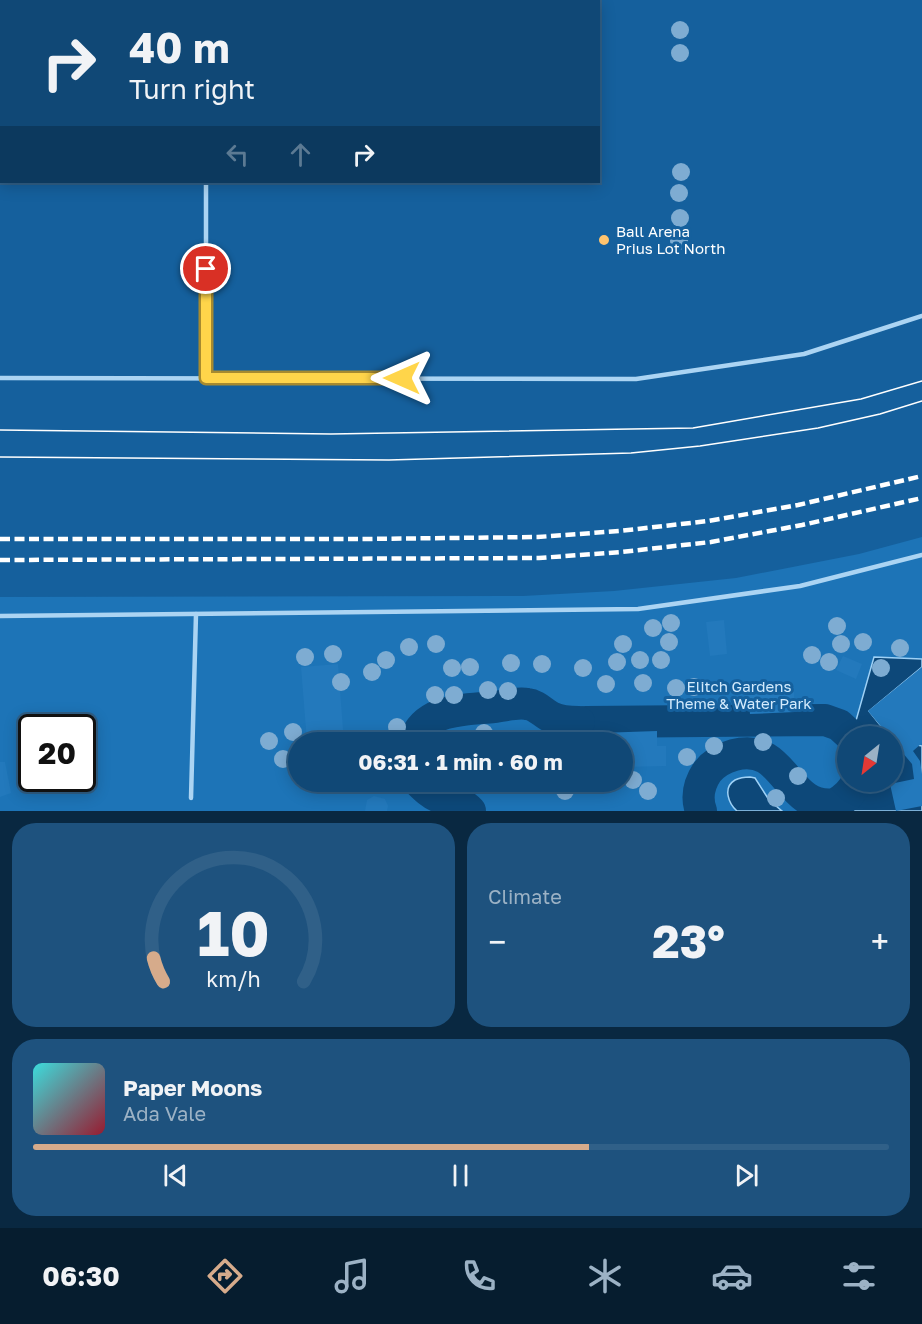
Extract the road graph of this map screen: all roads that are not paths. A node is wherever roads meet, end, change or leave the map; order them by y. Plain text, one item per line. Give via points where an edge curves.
1 (206, 183) edge
2 (922, 316) edge
3 (0, 378) edge
4 (206, 378) junction
5 (922, 555) edge
6 (196, 614) junction
7 (0, 616) edge
8 (190, 798) dead end

1 - 4 lane
2 - 4 lane via 804,354 636,378
3 - 4 lane
5 - 6 lane via 800,586 638,609
6 - 7 lane
6 - 8 lane

